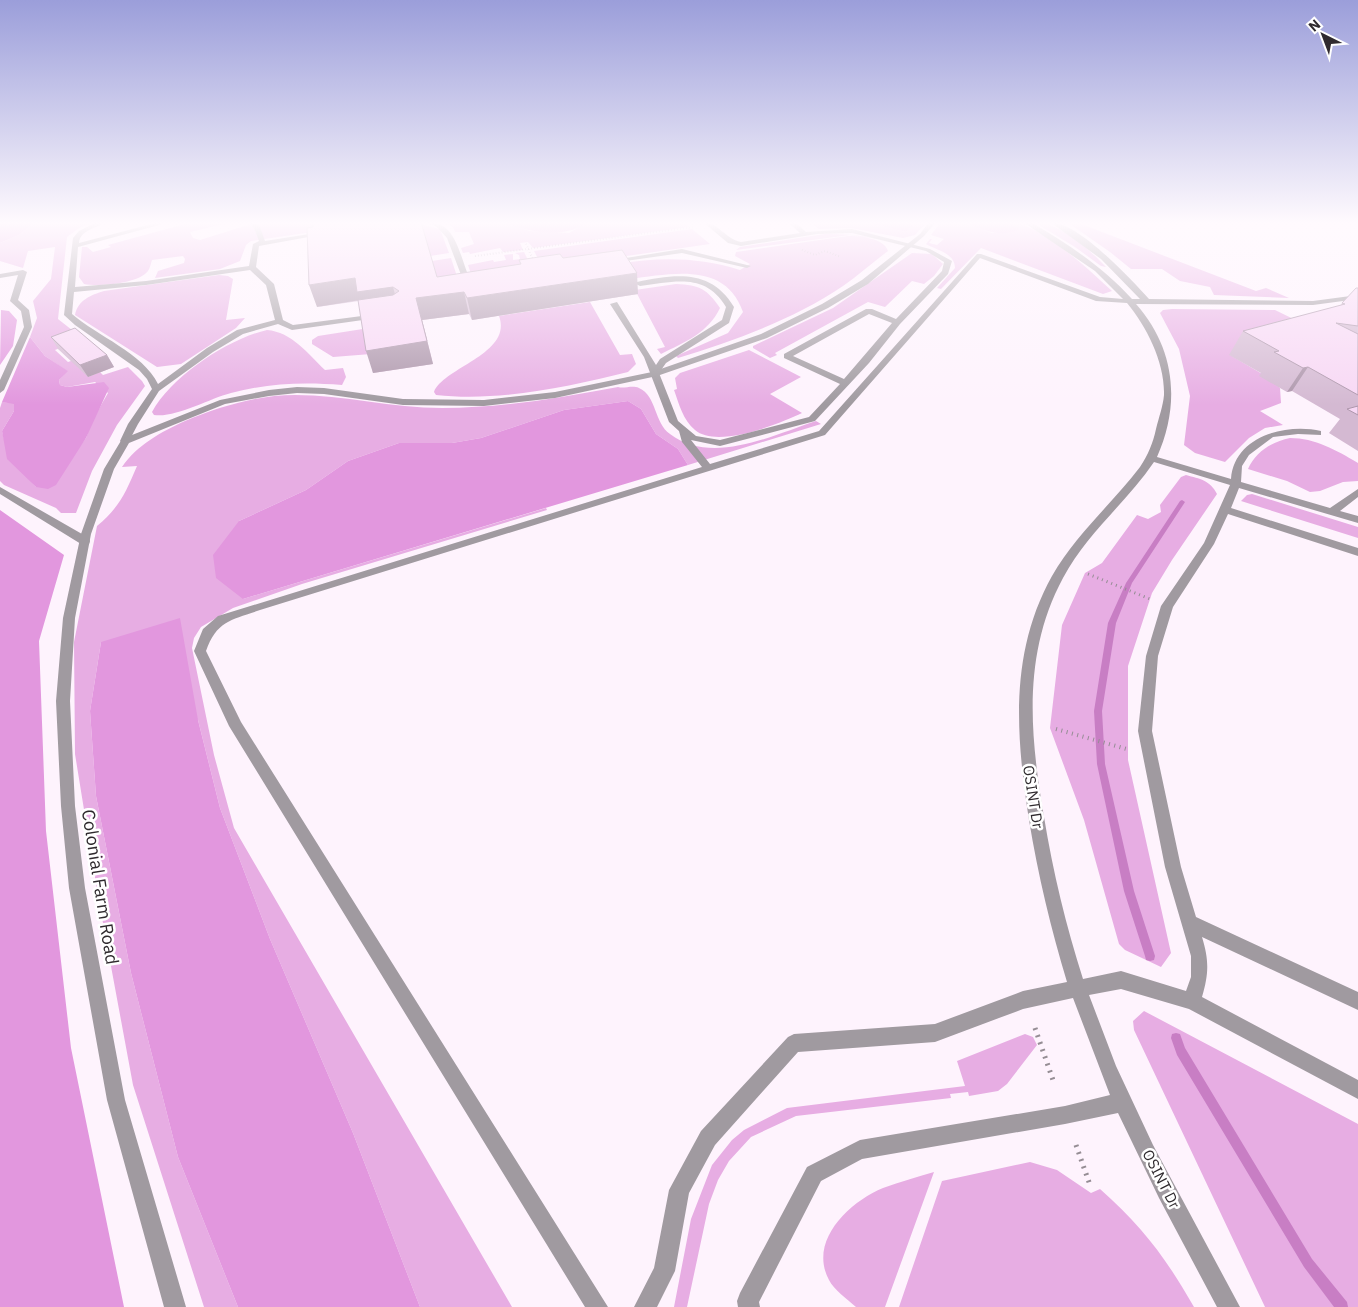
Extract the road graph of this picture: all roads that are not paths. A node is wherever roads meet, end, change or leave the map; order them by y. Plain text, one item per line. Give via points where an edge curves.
1 (19, 283) edge
2 (71, 283) edge
3 (146, 283) edge
4 (269, 283) edge
5 (650, 283) edge
6 (704, 283) edge
7 (863, 283) edge
8 (934, 283) edge
9 (954, 283) edge
10 (1055, 283) edge
11 (1113, 283) edge
12 (1129, 283) edge
13 (640, 284) dead end
14 (70, 290) junction
15 (1358, 298) edge
16 (1129, 301) junction
17 (1147, 302) junction
18 (614, 304) dead end
19 (389, 314) edge
20 (278, 321) junction
21 (897, 322) junction
22 (654, 374) junction
23 (845, 383) junction
24 (156, 389) junction
25 (0, 390) edge
26 (683, 431) junction
27 (1318, 433) dead end
28 (125, 441) junction
29 (1151, 458) junction
30 (708, 469) junction
31 (1236, 484) junction
32 (0, 490) edge
33 (1358, 492) edge
34 (1224, 510) junction
35 (1332, 512) junction
36 (1358, 520) edge
37 (85, 541) junction
38 (1358, 552) edge
39 (1190, 923) junction
40 (1078, 988) junction
41 (1192, 1001) junction
42 (1358, 1001) edge
43 (1358, 1090) edge
44 (1123, 1102) junction
45 (175, 1307) edge
46 (597, 1307) edge
47 (645, 1307) edge
48 (749, 1307) edge
49 (1228, 1307) edge

1 - 25 street via 14,300 25,310 28,327
2 - 14 street
3 - 14 street
4 - 20 street
5 - 13 street
6 - 22 street via 725,295 730,307 726,321 663,361
7 - 22 street via 764,336
8 - 21 street
9 - 30 street via 822,433
10 - 16 street via 1099,299
11 - 16 street, OSINT Dr
12 - 17 street
14 - 24 street via 68,315 149,374
15 - 17 street via 1312,303
16 - 17 street
16 - 29 street, OSINT Dr via 1145,318 1159,349 1168,390 1164,420
18 - 22 street via 644,350
19 - 20 street via 292,328
20 - 24 street, Colonial Farm Road via 240,332
21 - 23 street
21 - 23 street via 869,311 787,356
22 - 26 street via 674,422
22 - 28 street via 555,395 484,403 412,403 324,391 269,393 223,402
23 - 26 street via 812,419 720,443 693,438
24 - 28 street, Colonial Farm Road
26 - 30 street via 687,442
27 - 31 street via 1298,431 1270,435 1256,443 1238,466
28 - 37 street, Colonial Farm Road via 109,470
29 - 31 street
29 - 40 street, OSINT Dr via 1065,563 1042,609 1028,658 1026,755 1038,833
30 - 46 street via 222,619 207,632 200,651 236,726
31 - 34 street
31 - 35 street
32 - 37 street
33 - 35 street
34 - 38 street
34 - 39 street via 1209,544 1167,606 1152,656 1145,731 1173,868
35 - 36 street
37 - 45 street, Colonial Farm Road via 68,618 63,701 77,888 116,1100
39 - 41 street via 1199,956 1199,977
39 - 42 street
40 - 41 street via 1121,980
40 - 44 street, OSINT Dr
40 - 47 street via 1023,1000 935,1033 794,1043 708,1138 679,1190 664,1270
41 - 43 street
44 - 48 street via 860,1150 814,1174 748,1301
44 - 49 street, OSINT Dr

